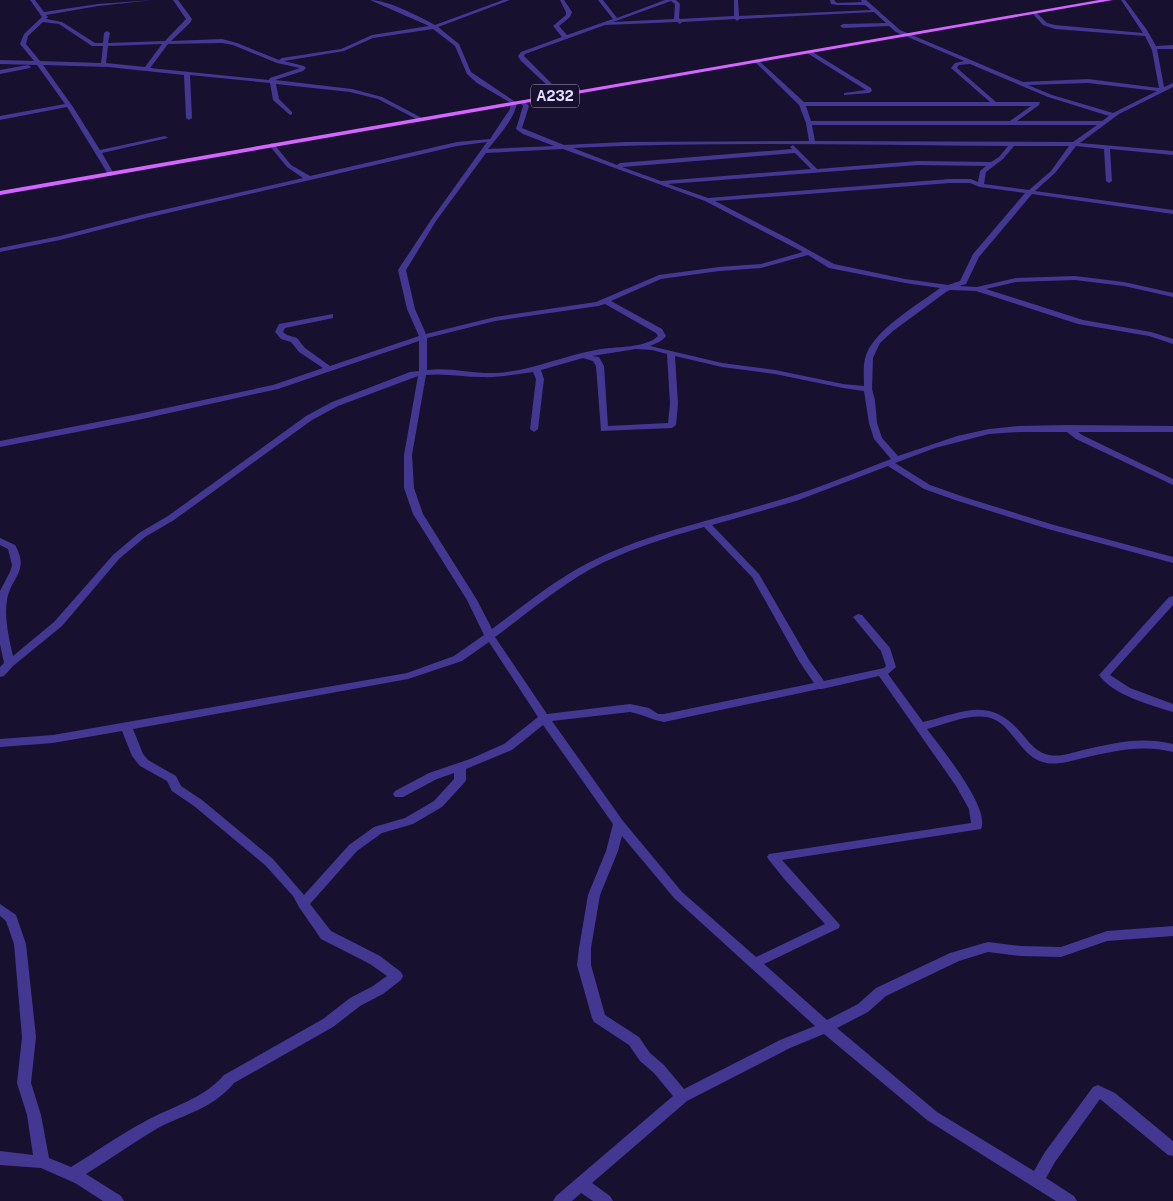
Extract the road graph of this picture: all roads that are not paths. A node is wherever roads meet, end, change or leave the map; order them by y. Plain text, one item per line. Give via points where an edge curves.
1 (32, 0) edge
2 (151, 0) edge
3 (175, 0) edge
4 (372, 0) edge
5 (508, 0) edge
6 (562, 0) edge
7 (600, 0) edge
8 (672, 0) edge
9 (736, 0) edge
10 (832, 0) edge
11 (1110, 0) edge
12 (1122, 0) edge
13 (865, 1) edge
14 (874, 11) junction
15 (1035, 13) junction
16 (44, 14) junction
17 (737, 19) junction
18 (41, 20) junction
19 (616, 20) junction
20 (680, 22) junction
21 (606, 24) junction
22 (891, 24) junction
23 (843, 26) dead end
24 (434, 27) junction
25 (107, 33) dead end
26 (908, 35) junction
27 (1146, 35) junction
28 (566, 38) junction
29 (167, 42) junction
30 (106, 46) junction
31 (1173, 47) edge
32 (1154, 48) junction
33 (809, 52) junction
34 (276, 60) junction
35 (757, 61) junction
36 (0, 62) edge
37 (971, 62) junction
38 (41, 64) junction
39 (103, 65) junction
40 (146, 69) junction
41 (0, 72) edge
42 (187, 74) junction
43 (272, 83) junction
44 (1021, 83) junction
45 (1173, 85) edge
46 (1162, 90) junction
47 (846, 94) dead end
48 (560, 95) junction
49 (1050, 96) junction
50 (518, 103) junction
51 (802, 104) junction
52 (995, 104) junction
53 (1037, 104) junction
54 (68, 105) junction
55 (290, 114) dead end
56 (1113, 116) junction
57 (0, 118) edge
58 (189, 118) dead end
59 (420, 119) junction
60 (810, 122) junction
61 (1011, 123) junction
62 (1101, 123) junction
63 (164, 138) dead end
64 (493, 140) junction
65 (812, 143) junction
66 (791, 144) junction
67 (1012, 144) junction
68 (1074, 144) junction
69 (272, 145) junction
70 (559, 146) junction
71 (1107, 148) junction
72 (486, 151) junction
73 (796, 151) junction
74 (98, 152) junction
75 (1173, 153) edge
76 (992, 164) junction
77 (616, 166) junction
78 (814, 169) junction
79 (111, 174) junction
80 (310, 178) junction
81 (1109, 181) dead end
82 (659, 182) junction
83 (980, 184) junction
84 (1030, 192) junction
85 (0, 193) edge
86 (707, 200) junction
87 (1173, 212) edge
88 (0, 250) edge
89 (808, 253) junction
90 (952, 288) junction
91 (977, 289) junction
92 (1173, 295) edge
93 (605, 301) junction
94 (330, 316) dead end
95 (423, 337) junction
96 (1173, 342) edge
97 (636, 347) junction
98 (671, 352) junction
99 (584, 356) junction
100 (330, 369) junction
101 (535, 369) junction
102 (423, 371) junction
103 (868, 389) junction
104 (1068, 428) junction
105 (534, 429) dead end
106 (1173, 429) edge
107 (0, 444) edge
108 (893, 461) junction
109 (1173, 482) edge
110 (706, 524) junction
111 (0, 541) edge
112 (1173, 560) edge
113 (1173, 599) edge
114 (858, 617) dead end
115 (490, 636) junction
116 (9, 664) junction
117 (882, 673) junction
118 (0, 674) edge
119 (822, 686) junction
120 (1173, 708) edge
121 (544, 718) junction
122 (126, 727) junction
123 (919, 727) junction
124 (0, 743) edge
125 (1173, 748) edge
126 (460, 767) junction
127 (398, 794) dead end
128 (619, 824) junction
129 (303, 904) junction
130 (0, 909) edge
131 (1173, 931) edge
132 (755, 963) junction
133 (826, 1027) junction
134 (682, 1097) junction
135 (1173, 1150) edge
136 (0, 1158) edge
137 (42, 1162) junction
138 (72, 1175) junction
139 (1036, 1181) junction
140 (581, 1184) junction
141 (116, 1201) edge
142 (561, 1201) edge
143 (605, 1201) edge
144 (1069, 1201) edge

1 - 16 street
2 - 16 street via 98,4
3 - 29 street via 189,19
4 - 24 street
5 - 24 street
6 - 28 street via 569,12 556,26
7 - 19 street
8 - 19 street
8 - 20 street via 678,4 676,18
9 - 17 street
10 - 13 street via 837,4
11 - 15 main road, A232
12 - 27 street
13 - 14 street
14 - 17 street
14 - 22 street
15 - 26 main road, A232
15 - 27 street via 1047,26 1055,28
16 - 18 street
17 - 20 street
18 - 30 street via 60,23 89,44
18 - 38 street via 26,35 23,44
19 - 21 street
20 - 21 street
21 - 28 street
22 - 23 street
22 - 26 street
24 - 34 street via 372,37 342,50
24 - 50 street via 455,42 470,74
25 - 30 street
26 - 33 main road, A232
26 - 37 street
27 - 32 street
28 - 48 street via 521,56
29 - 30 street
29 - 34 street via 222,41
29 - 40 street
30 - 39 street
31 - 32 street
32 - 46 street
33 - 35 main road, A232
33 - 47 street via 869,89 864,93
34 - 43 street via 304,68 272,78
35 - 48 main road, A232
35 - 51 street
36 - 38 street
37 - 44 street
37 - 52 street via 957,64 954,68
38 - 39 street
38 - 41 street
38 - 54 street
39 - 40 street
40 - 42 street
42 - 43 street
42 - 58 street
43 - 55 street via 276,100
43 - 59 street via 362,92
44 - 46 street via 1088,81
44 - 49 street
45 - 46 street
46 - 56 street
48 - 50 main road, A232
49 - 53 street
49 - 56 street
50 - 59 main road, A232
50 - 64 street
50 - 70 street via 526,106 519,129
51 - 52 street
51 - 60 street
52 - 53 street
53 - 61 street
54 - 57 street
54 - 74 street
56 - 62 street
59 - 69 main road, A232
60 - 61 street
60 - 65 street
61 - 62 street
62 - 68 street
63 - 74 street
64 - 72 street
64 - 80 street via 457,144
65 - 66 street
65 - 67 street
66 - 70 street
66 - 73 street
67 - 68 street
67 - 76 street
68 - 71 street
68 - 84 street via 1053,172
69 - 79 main road, A232
69 - 80 street via 289,166
70 - 72 street
70 - 77 street
71 - 75 street
71 - 81 street
72 - 95 street via 433,221 402,270 411,310
73 - 77 street
73 - 78 street
74 - 79 street
76 - 78 street via 918,163
76 - 83 street via 983,171
77 - 82 street
78 - 82 street
79 - 85 main road, A232
80 - 88 street
82 - 86 street
83 - 84 street
83 - 86 street via 971,181 934,182
84 - 87 street
84 - 90 street via 976,256 964,282
86 - 89 street
89 - 90 street via 832,266
89 - 93 street via 761,266 659,277
90 - 91 street
90 - 103 street via 943,290 877,342 869,358
91 - 92 street via 1016,280 1070,277
91 - 96 street via 1080,322 1151,334
93 - 95 street via 495,319
93 - 97 street via 659,331 662,336 657,341
94 - 100 street via 282,326 278,332 294,340 302,350
95 - 100 street
95 - 102 street
97 - 98 street
97 - 99 street
98 - 99 street via 672,425 604,428 600,366 596,359
98 - 103 street via 722,365
99 - 101 street
100 - 107 street via 275,387
101 - 102 street via 479,376
101 - 105 street via 540,379
102 - 115 street via 408,455 409,488 418,514 472,600
102 - 116 street via 379,385 309,418 171,518 142,535 116,557 58,624
103 - 108 street via 878,439
104 - 106 street
104 - 108 street via 994,430 965,436
104 - 109 street via 1079,437
108 - 110 street via 792,500
108 - 112 street via 927,487 961,500
110 - 115 street via 626,549 587,568
110 - 119 street via 756,576 804,661
111 - 116 street via 12,547 18,564 3,592 1,608
113 - 120 street via 1104,675 1119,688
114 - 117 street via 886,650 891,667
115 - 121 street
115 - 122 street via 465,654 408,676
116 - 118 street
117 - 119 street
117 - 123 street
119 - 121 street via 664,718 630,708
121 - 126 street via 508,747
121 - 128 street
122 - 124 street via 53,739
122 - 129 street via 144,763 172,779 176,788 263,857 297,892
123 - 125 street via 978,713 990,714 1002,719 1028,749 1042,758 1058,760 1136,742
123 - 132 street via 961,784 975,809 977,826 773,856 834,924
126 - 127 street via 433,776
126 - 129 street via 460,780 438,804 408,821 378,830 353,848
128 - 132 street via 678,895
128 - 134 street via 594,895 584,965 599,1018 634,1041
129 - 138 street via 326,935 375,960 396,976 328,1023 229,1080 204,1102 156,1123
130 - 137 street via 12,918 20,944 29,1037 24,1083 34,1115
131 - 133 street via 1107,936 1061,952 988,947 955,957 881,992 863,1008
132 - 133 street
133 - 134 street via 785,1044
133 - 139 street via 932,1116
134 - 140 street
135 - 139 street via 1098,1090
136 - 137 street
137 - 138 street
138 - 141 street
139 - 144 street
140 - 142 street
140 - 143 street

